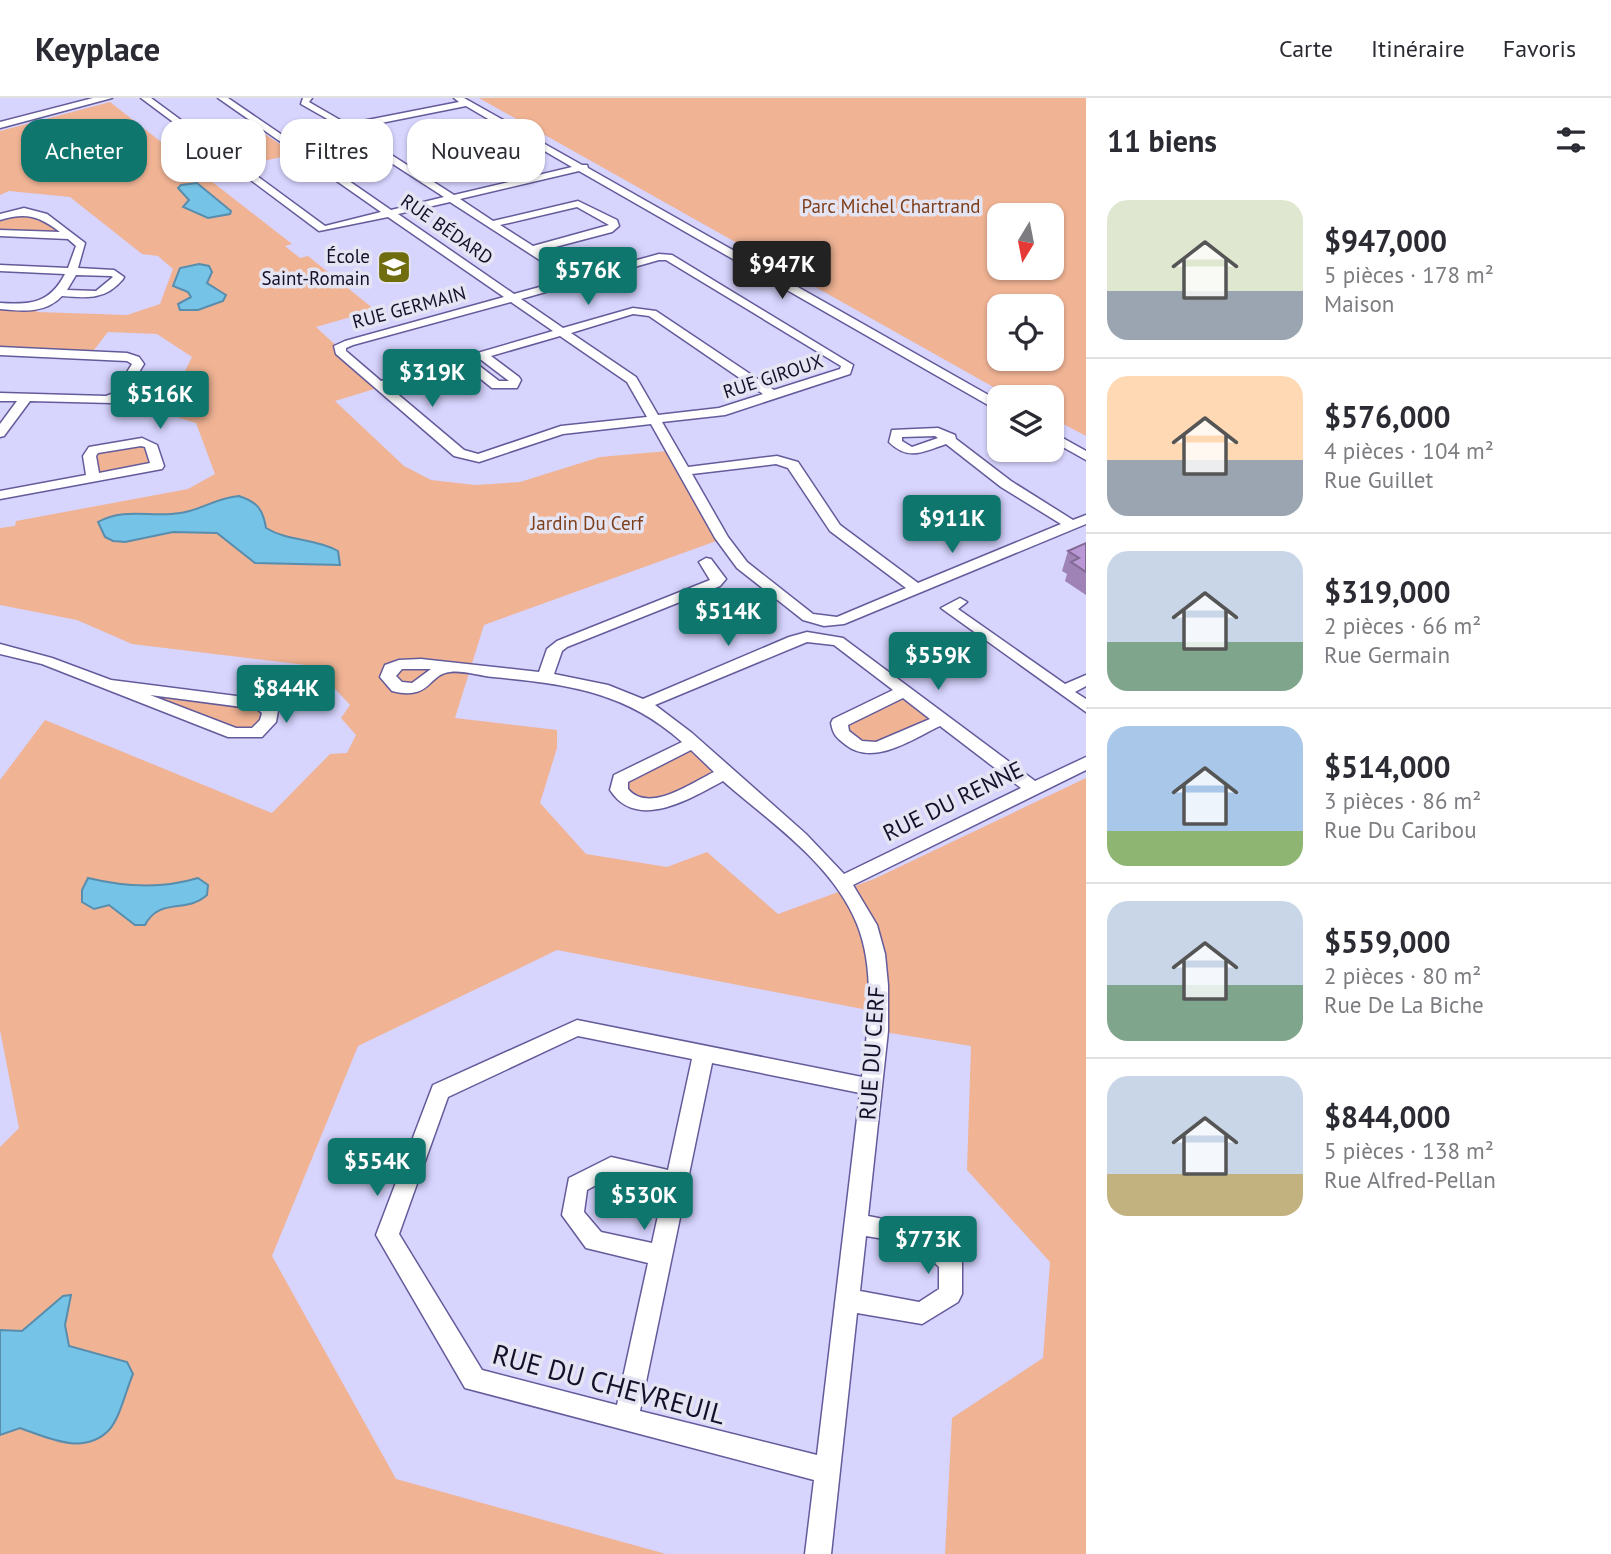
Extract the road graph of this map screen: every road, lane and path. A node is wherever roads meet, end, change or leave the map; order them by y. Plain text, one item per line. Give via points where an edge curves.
1 (106, 98) edge
2 (145, 98) edge
3 (222, 98) edge
4 (308, 98) edge
5 (466, 100) edge
6 (501, 119) edge
7 (0, 125) edge
8 (280, 138) edge
9 (545, 144) edge
10 (545, 147) edge
11 (393, 160) edge
12 (586, 167) junction
13 (344, 182) edge
14 (453, 199) junction
15 (391, 214) junction
16 (0, 217) edge
17 (492, 224) junction
18 (0, 233) edge
19 (71, 236) junction
20 (532, 250) junction
21 (0, 268) edge
22 (73, 271) junction
23 (578, 280) junction
24 (57, 292) junction
25 (514, 299) junction
26 (0, 306) edge
27 (562, 331) junction
28 (0, 351) edge
29 (482, 355) junction
30 (464, 360) junction
31 (379, 385) junction
32 (987, 387) edge
33 (773, 395) junction
34 (0, 397) edge
35 (26, 398) junction
36 (987, 399) edge
37 (655, 420) junction
38 (1064, 430) edge
39 (0, 433) edge
40 (950, 438) dead end
41 (1086, 442) edge
42 (1064, 443) edge
43 (1086, 456) edge
44 (684, 471) junction
45 (93, 477) junction
46 (0, 495) edge
47 (1079, 522) edge
48 (706, 562) dead end
49 (916, 589) junction
50 (960, 602) dead end
51 (823, 629) junction
52 (0, 649) edge
53 (443, 668) dead end
54 (545, 677) junction
55 (1086, 681) edge
56 (113, 685) junction
57 (905, 691) junction
58 (1064, 691) junction
59 (642, 705) junction
60 (1086, 707) edge
61 (943, 719) junction
62 (693, 743) junction
63 (1086, 763) edge
64 (725, 773) junction
65 (1034, 789) junction
66 (841, 883) junction
67 (704, 1054) junction
68 (871, 1087) junction
69 (677, 1181) junction
70 (856, 1224) junction
71 (661, 1255) junction
72 (847, 1300) junction
73 (626, 1419) junction
74 (828, 1471) junction
75 (818, 1554) edge

1 - 7 main road
2 - 15 street via 318,227 328,229
3 - 8 street, RUE BÉDARD
4 - 5 street via 304,102 346,127
5 - 6 street
9 - 12 street
10 - 12 street
11 - 14 street
12 - 14 street
12 - 32 street
12 - 36 street
13 - 15 street, RUE BÉDARD
14 - 15 street
14 - 17 street
15 - 25 street, RUE BÉDARD
16 - 19 street via 20,209 42,212
17 - 20 street
17 - 20 street via 578,204 613,222 608,230
18 - 19 street
19 - 22 street via 81,245
20 - 23 street
21 - 22 street
22 - 24 street
22 - 24 street via 119,277 110,291 100,294
23 - 25 street
23 - 33 street, RUE GIROUX via 668,257 847,365 846,371
24 - 26 street via 49,303 35,307
25 - 27 street, RUE BÉDARD
25 - 31 street, RUE GERMAIN via 340,346 340,352
27 - 29 street
27 - 33 street via 633,310 653,313
27 - 37 street, RUE BÉDARD via 632,380
28 - 35 street via 127,357 138,364 119,395 108,400
29 - 30 street
29 - 30 street via 515,380 513,385 496,385
30 - 31 street
31 - 37 street, RUE GERMAIN via 468,457 561,430
33 - 37 street, RUE GIROUX via 721,412
34 - 35 street
35 - 39 street
37 - 44 street, RUE BÉDARD
38 - 41 street
40 - 47 street via 1006,484
42 - 43 street
44 - 49 street via 777,460 793,465 835,528
44 - 51 street, RUE BÉDARD via 742,565
45 - 45 street via 157,466 151,444 94,450 89,456
45 - 46 street
47 - 49 street
48 - 54 street via 717,574 716,583 562,644 555,649
49 - 51 street
50 - 58 street via 948,608
51 - 57 street, RUE BÉDARD
51 - 59 street
52 - 56 street
53 - 54 street, RUE DU CERF
54 - 59 street, RUE DU CERF via 582,684
55 - 58 street
56 - 56 street via 234,733 256,733 268,722 270,711 261,704
57 - 61 street, RUE BÉDARD
57 - 61 street via 839,723 841,733 858,746 878,748
58 - 60 street
59 - 62 street, RUE DU CERF
61 - 65 street, RUE BÉDARD
62 - 64 street, RUE DU CERF
62 - 64 street via 629,772 620,779 619,790 630,802 660,804
63 - 65 street, RUE DU RENNE
64 - 66 street, RUE DU CERF
65 - 66 street, RUE DU RENNE
66 - 68 street, RUE DU CERF via 861,912 878,968 878,1031
67 - 68 street, RUE DU CHEVREUIL
67 - 69 street
67 - 73 street, RUE DU CHEVREUIL via 578,1028 440,1091 387,1235 474,1380
68 - 70 street, RUE DU CERF
69 - 71 street
69 - 71 street via 611,1166 577,1185 573,1215 594,1241
70 - 72 street, RUE DU CERF
70 - 72 street via 921,1235 951,1263 950,1294 922,1313
71 - 73 street
72 - 74 street, RUE DU CERF
73 - 74 street, RUE DU CHEVREUIL
74 - 75 street, RUE DU CERF

